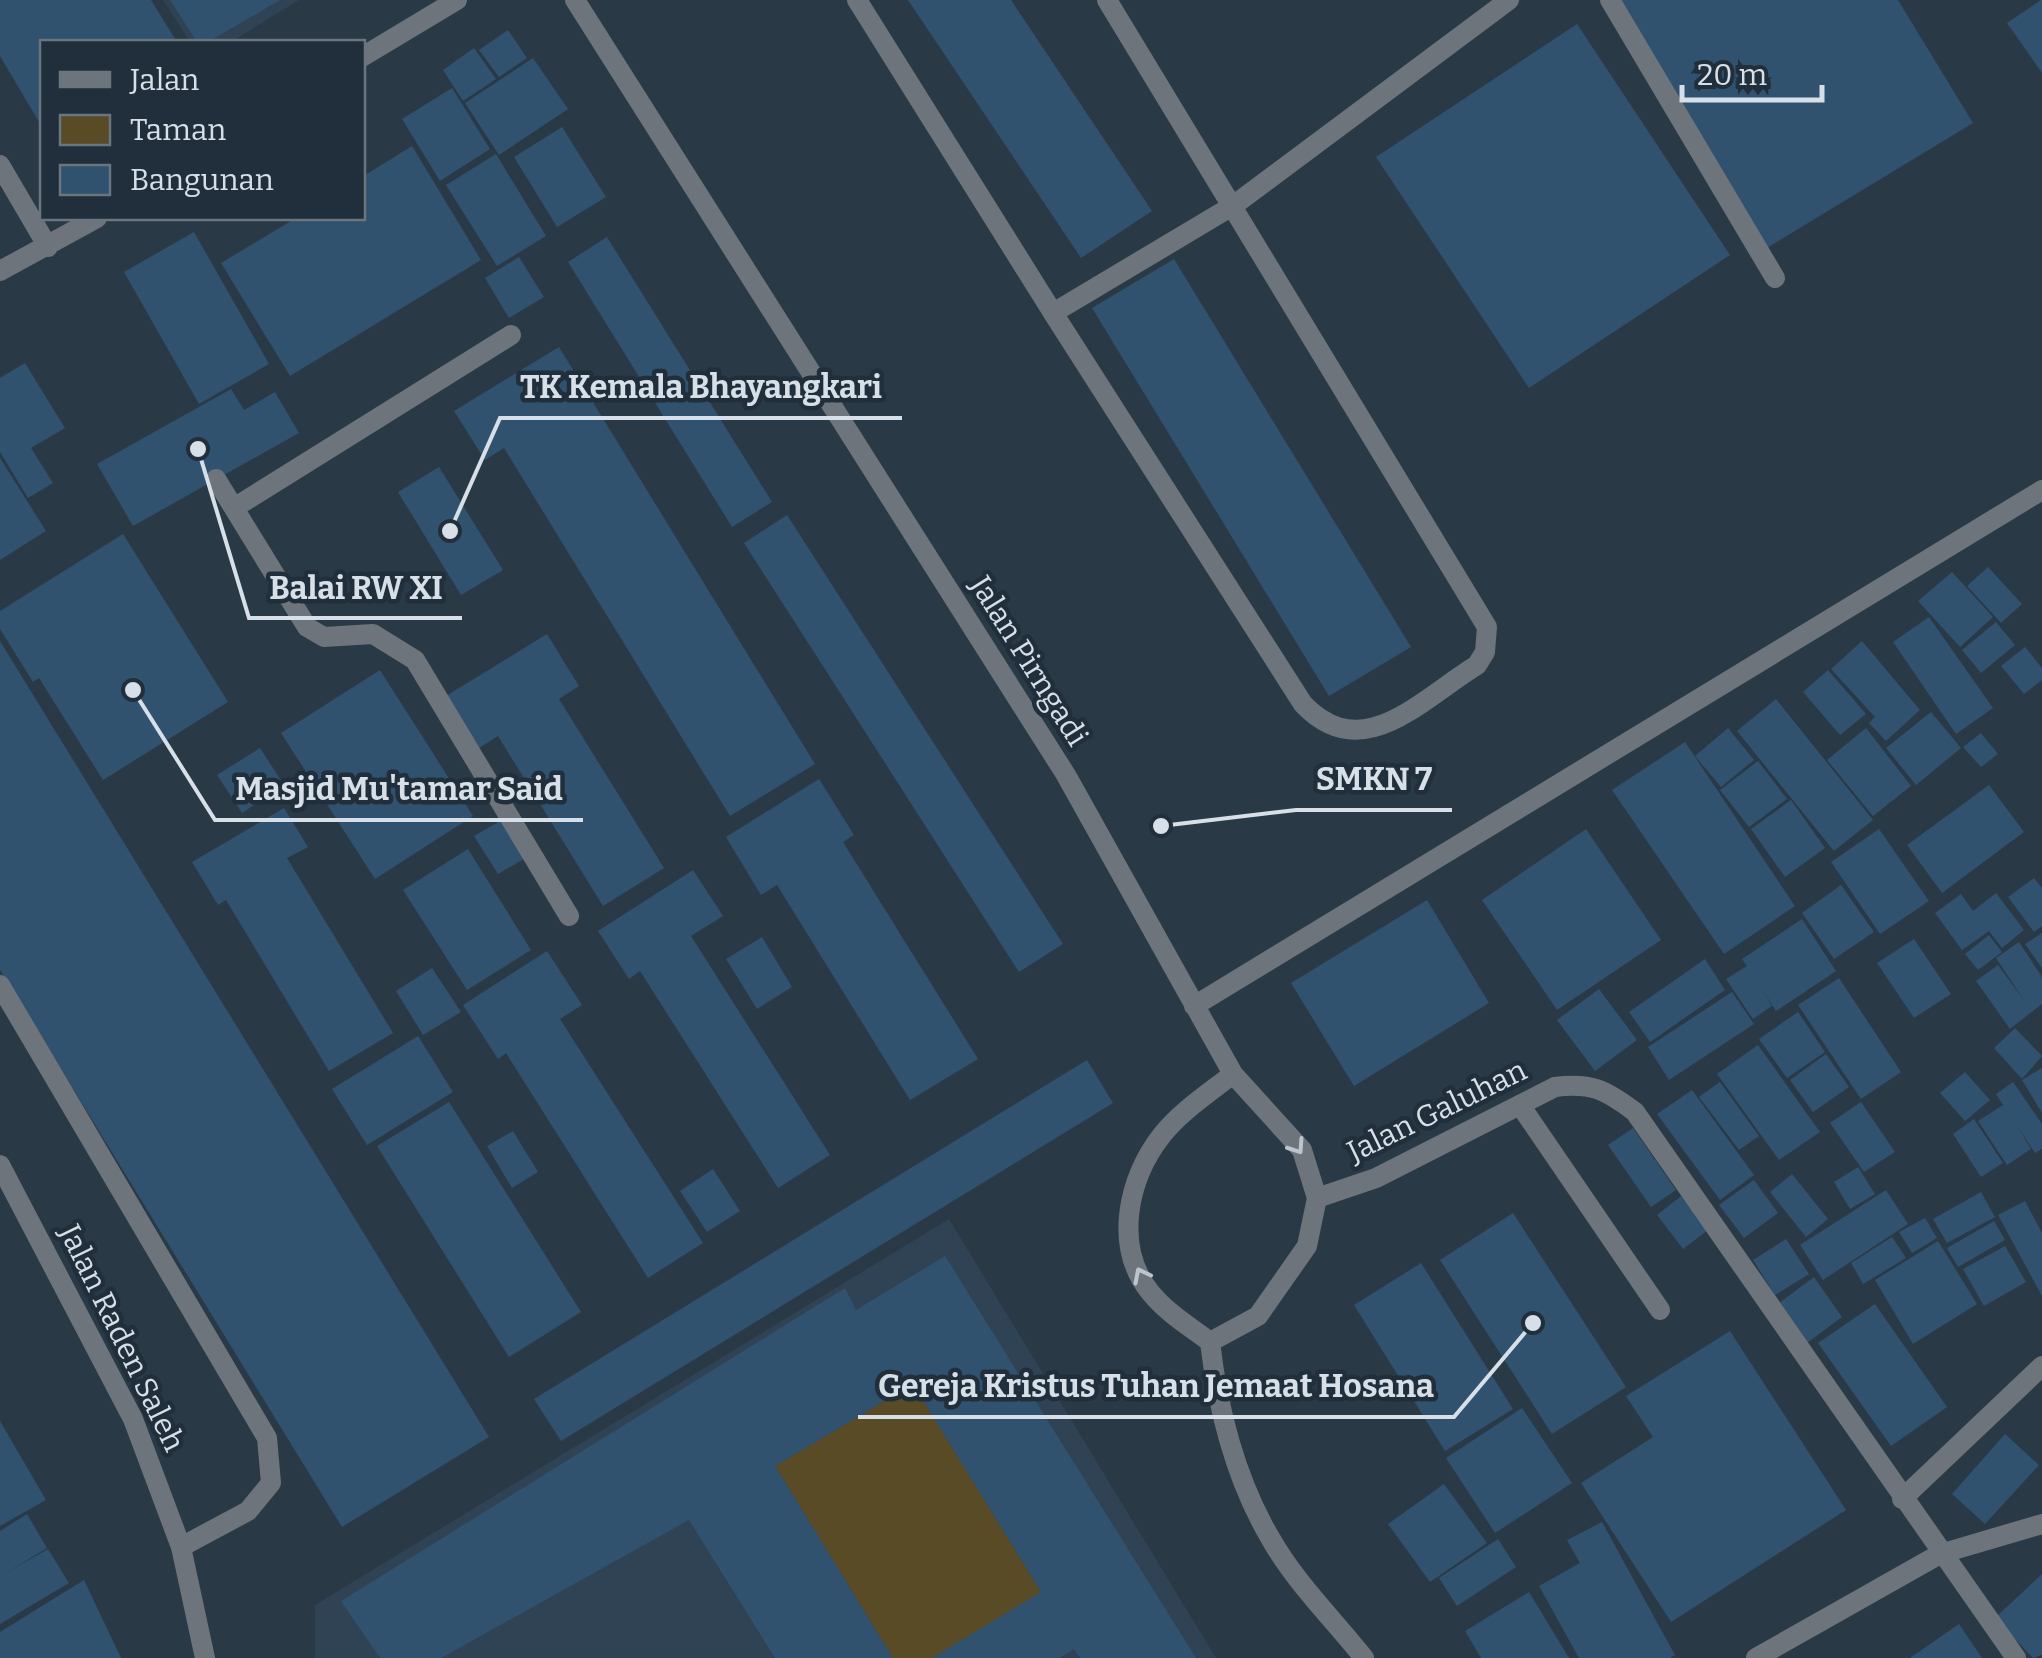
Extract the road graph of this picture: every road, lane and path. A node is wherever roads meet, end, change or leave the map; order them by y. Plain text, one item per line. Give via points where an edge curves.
1 (457, 0) edge
2 (575, 0) edge
3 (856, 0) edge
4 (1106, 0) edge
5 (1508, 0) edge
6 (1610, 0) edge
7 (365, 55) edge
8 (0, 166) edge
9 (1234, 205) junction
10 (94, 220) edge
11 (48, 247) junction
12 (0, 270) edge
13 (1775, 278) dead end
14 (1052, 313) junction
15 (511, 336) dead end
16 (216, 479) dead end
17 (2042, 490) edge
18 (236, 506) junction
19 (569, 916) dead end
20 (0, 985) edge
21 (1194, 1006) junction
22 (1232, 1074) junction
23 (1520, 1105) junction
24 (0, 1165) edge
25 (1317, 1198) junction
26 (1660, 1310) dead end
27 (1210, 1342) junction
28 (2042, 1366) edge
29 (1902, 1499) junction
30 (2042, 1524) edge
31 (181, 1546) junction
32 (1940, 1554) junction
33 (205, 1658) edge
34 (1364, 1658) edge
35 (1756, 1658) edge
36 (2016, 1658) edge

1 - 7 street
2 - 21 street, Jalan Pirngadi via 1066,775
3 - 14 street
4 - 9 street
5 - 9 street
6 - 13 street
8 - 11 street
9 - 14 street
9 - 14 street via 1487,627 1477,665 1369,732 1333,728 1304,704
10 - 11 street
11 - 12 street
15 - 18 street
16 - 18 street
17 - 21 street
18 - 19 street via 306,626 324,637 373,634 415,660
20 - 31 street via 268,1438 271,1484 248,1511
21 - 22 street, Jalan Pirngadi
22 -> 25 street, Jalan Pirngadi via 1302,1150
27 -> 22 street via 1147,1289 1131,1256 1128,1222 1136,1179 1162,1134
23 - 25 street, Jalan Galuhan via 1376,1178
23 - 26 street
23 - 29 street, Jalan Galuhan via 1555,1087 1586,1083 1635,1112
24 - 31 street, Jalan Raden Saleh via 133,1419
25 - 27 street, Jalan Pirngadi via 1307,1246 1267,1304
27 - 34 street via 1216,1400 1272,1542
28 - 29 street
29 - 32 street
30 - 32 street
31 - 33 street, Jalan Raden Saleh
32 - 35 street
32 - 36 street

